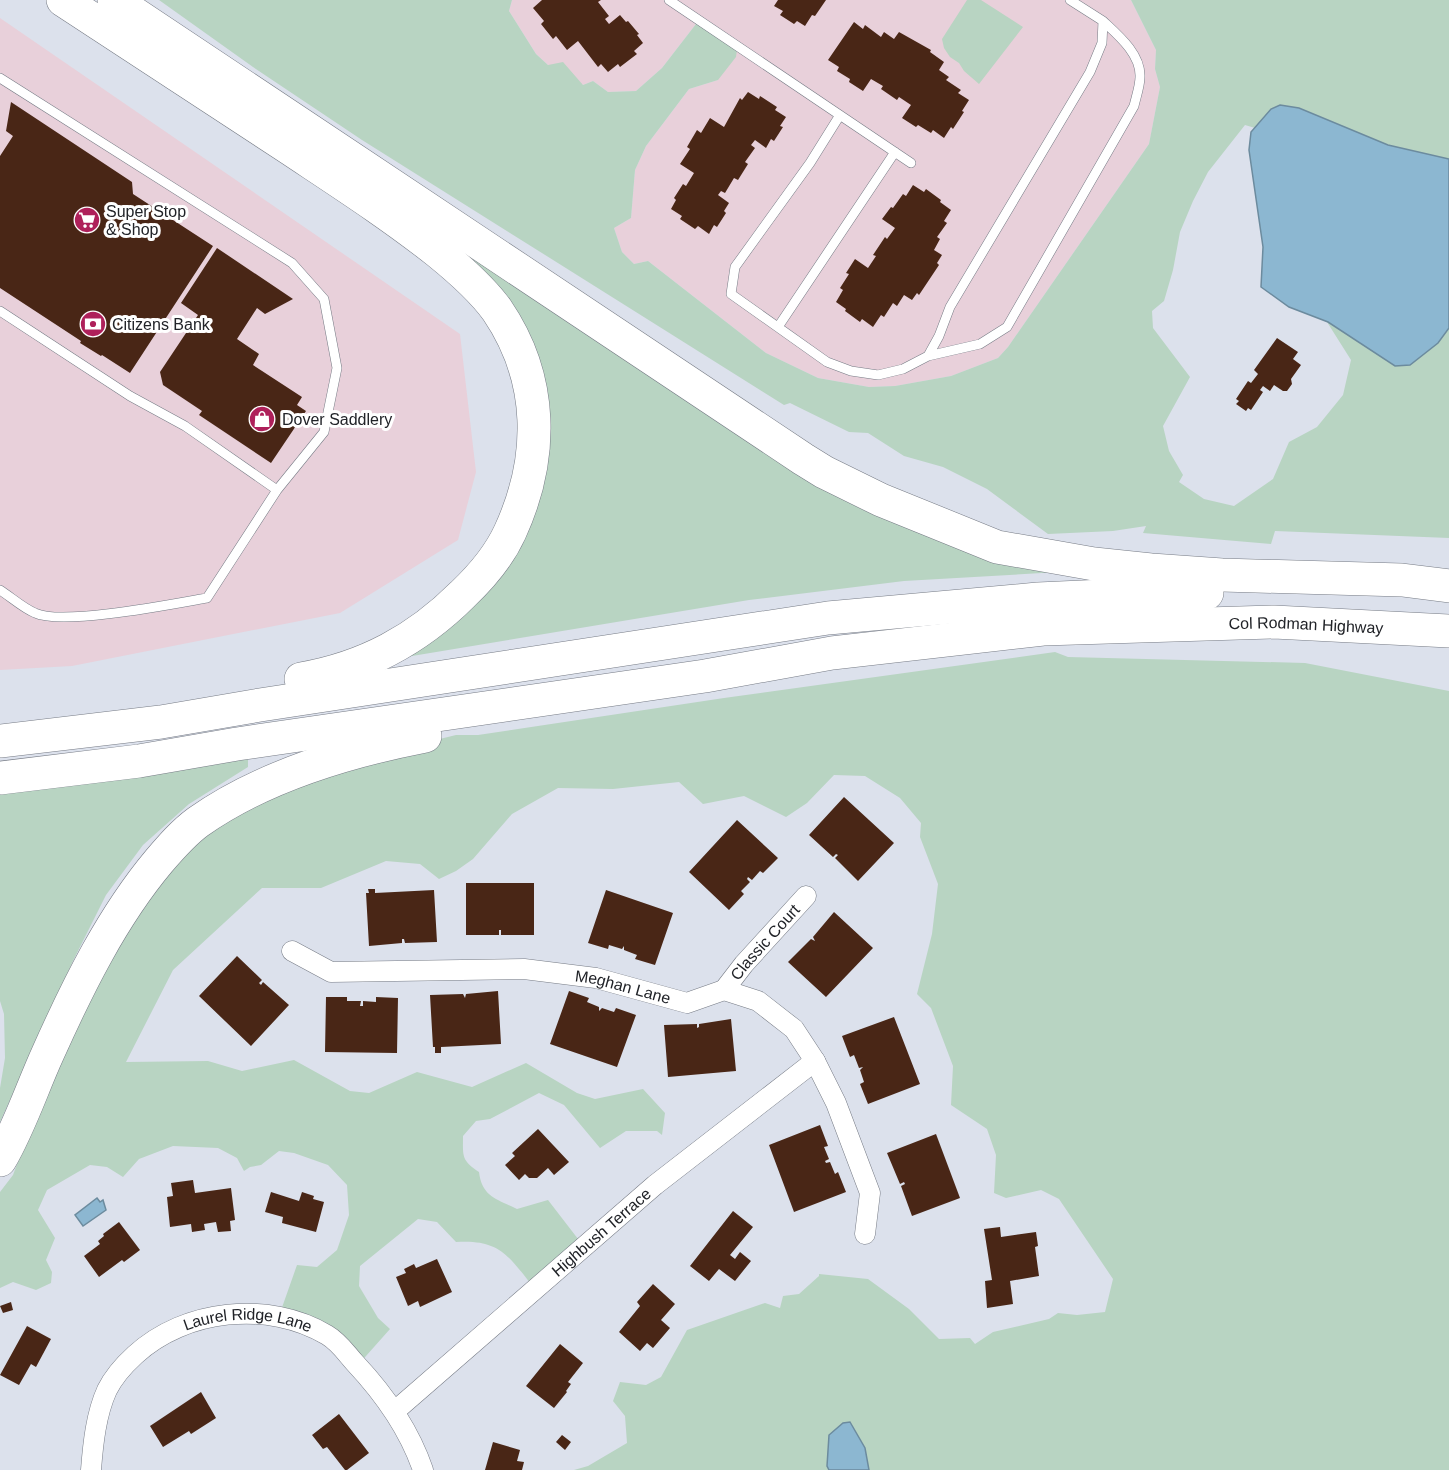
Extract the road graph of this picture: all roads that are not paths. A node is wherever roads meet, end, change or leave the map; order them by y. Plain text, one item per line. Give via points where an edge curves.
1 (63, 0) edge
2 (114, 0) edge
3 (669, 0) edge
4 (1070, 0) edge
5 (1103, 21) junction
6 (0, 78) edge
7 (840, 115) junction
8 (895, 152) junction
9 (911, 163) dead end
10 (0, 311) edge
11 (778, 327) junction
12 (928, 356) junction
13 (277, 490) junction
14 (1449, 588) edge
15 (0, 590) edge
16 (1449, 631) edge
17 (705, 676) junction
18 (0, 726) edge
19 (0, 741) edge
20 (0, 777) edge
21 (806, 896) dead end
22 (292, 951) dead end
23 (724, 990) junction
24 (816, 1061) junction
25 (0, 1160) edge
26 (865, 1234) dead end
27 (395, 1411) junction
28 (91, 1470) edge
29 (423, 1470) edge

1 - 18 highway via 396,219 476,286 519,349 532,391 535,424 526,488 504,545 479,579 410,639 382,654 324,675 146,708
2 - 14 highway via 803,459 881,500 997,547 1094,564 1222,575 1402,580
3 - 7 lane
4 - 5 lane
5 - 12 lane via 1102,43 1090,72 950,307
5 - 12 lane via 1134,55 1141,75 1134,106 1007,327 980,344
6 - 13 lane via 292,263 324,299 337,369 324,432
7 - 8 lane
7 - 11 lane via 735,267 732,294
8 - 9 lane
8 - 11 lane
10 - 13 lane via 130,396 185,426
11 - 12 lane via 827,362 851,370 878,375 903,369
13 - 15 lane via 207,598 64,618 36,614
14 - 19 highway via 1126,595 828,618 161,722
16 - 17 highway, Col Rodman Highway via 1274,622 1043,629 832,653
17 - 20 highway
17 - 25 highway via 529,720 404,740 333,760 265,785 196,823 174,843 126,905 72,1002
21 - 23 street, Classic Court
22 - 23 street, Meghan Lane via 331,972 524,969 596,978 687,1004
23 - 24 street via 758,1001 794,1029
24 - 26 street via 870,1193
24 - 27 street, Highbush Terrace via 655,1185
27 - 28 street, Laurel Ridge Lane via 341,1345 326,1335 273,1316 215,1316 158,1337 120,1369 102,1402
27 - 29 street, Laurel Ridge Lane

